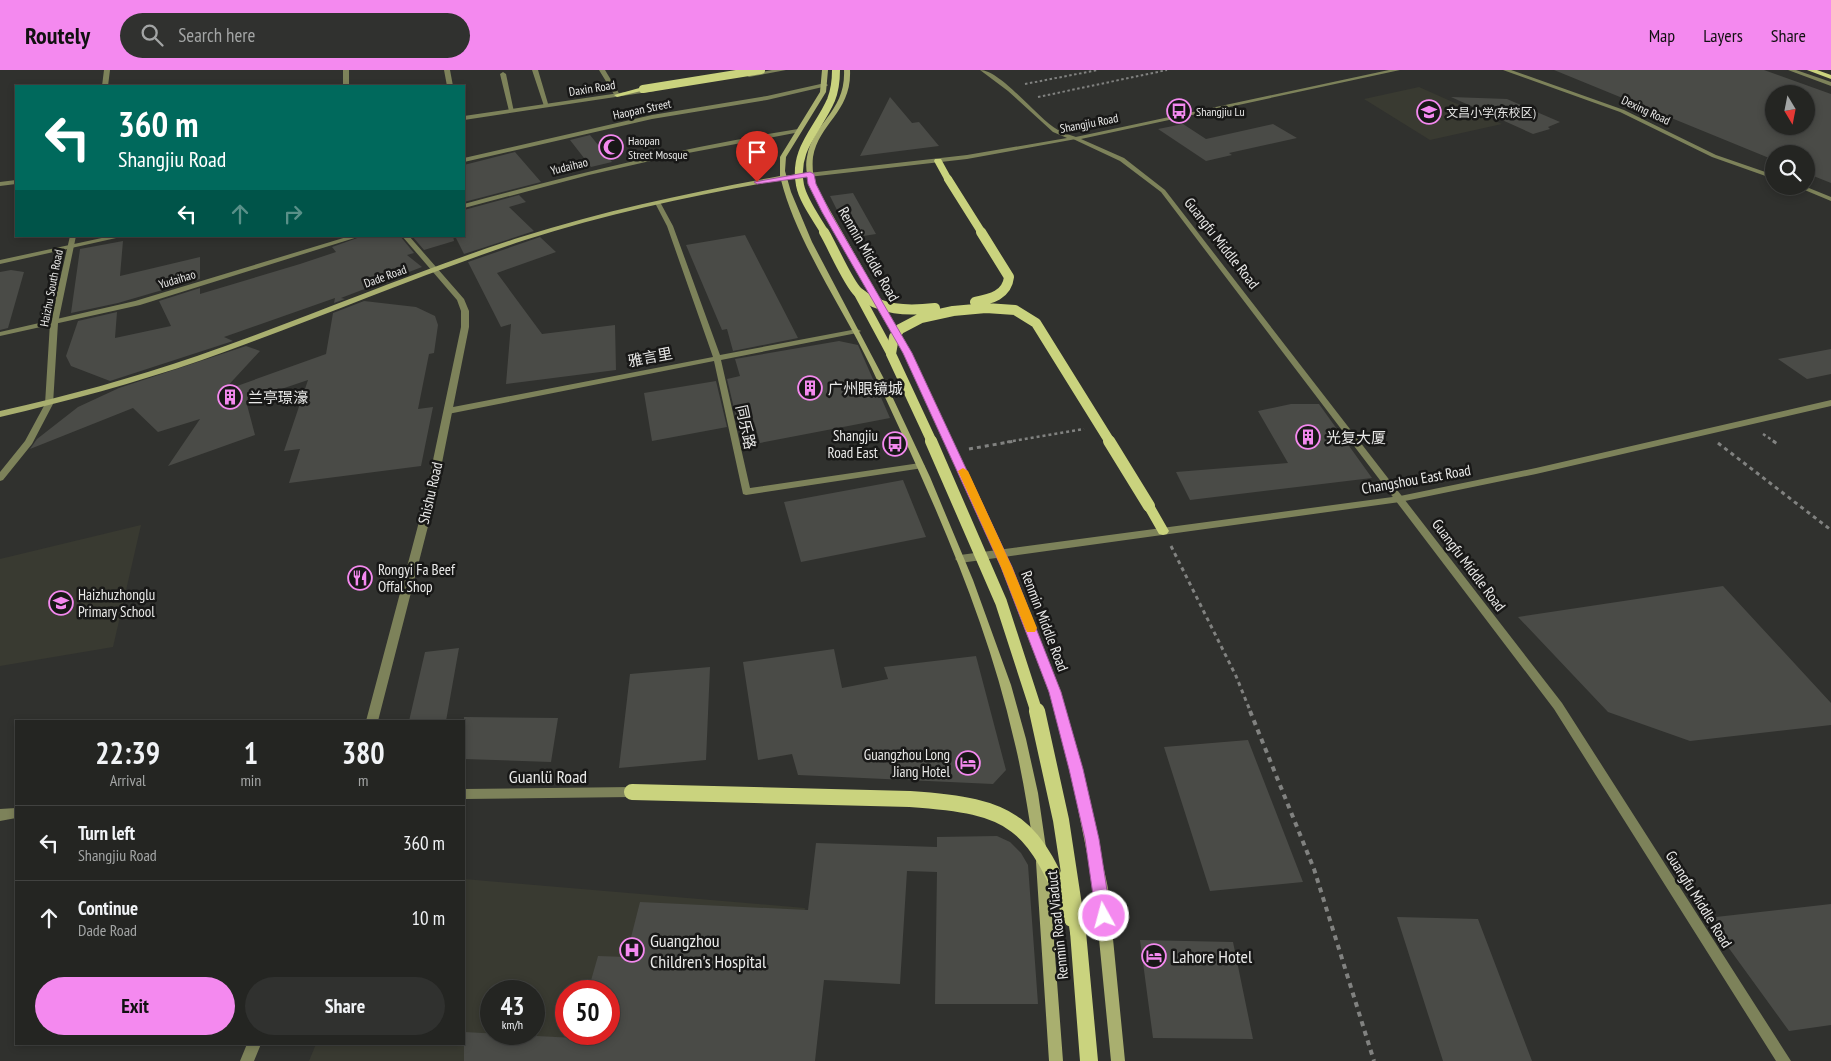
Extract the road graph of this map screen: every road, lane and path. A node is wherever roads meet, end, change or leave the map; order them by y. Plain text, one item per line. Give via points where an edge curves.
1 (107, 70) edge
2 (346, 70) edge
3 (447, 70) edge
4 (535, 70) edge
5 (602, 70) edge
6 (712, 70) edge
7 (761, 70) edge
8 (783, 70) edge
9 (825, 70) edge
10 (836, 70) edge
11 (847, 70) edge
12 (983, 70) edge
13 (1098, 70) edge
14 (1167, 70) edge
15 (1397, 70) edge
16 (1506, 70) edge
17 (1791, 70) edge
18 (1810, 70) edge
19 (1826, 70) edge
20 (1831, 72) edge
21 (503, 74) dead end
22 (1831, 77) edge
23 (720, 80) junction
24 (1831, 84) edge
25 (105, 85) edge
26 (346, 85) edge
27 (450, 85) edge
28 (825, 85) junction
29 (1006, 87) junction
30 (617, 95) junction
31 (1022, 100) junction
32 (547, 106) junction
33 (512, 111) junction
34 (465, 118) edge
35 (798, 131) junction
36 (1074, 138) junction
37 (465, 160) edge
38 (938, 161) junction
39 (810, 174) junction
40 (1765, 174) edge
41 (782, 178) junction
42 (15, 182) edge
43 (0, 184) edge
44 (1815, 193) edge
45 (1831, 199) edge
46 (658, 202) junction
47 (465, 206) edge
48 (73, 237) edge
49 (118, 237) edge
50 (355, 237) edge
51 (406, 237) edge
52 (71, 248) junction
53 (0, 262) edge
54 (435, 271) junction
55 (857, 291) junction
56 (54, 323) junction
57 (857, 331) junction
58 (0, 334) edge
59 (890, 354) junction
60 (717, 358) junction
61 (1831, 403) edge
62 (48, 404) junction
63 (448, 411) junction
64 (0, 414) edge
65 (1088, 429) dead end
66 (1704, 432) junction
67 (954, 452) junction
68 (920, 466) junction
69 (0, 478) edge
70 (1400, 499) junction
71 (1831, 530) edge
72 (1163, 531) junction
73 (1001, 554) junction
74 (960, 559) junction
75 (372, 720) edge
76 (632, 792) joint
77 (465, 794) edge
78 (15, 813) edge
79 (0, 815) edge
80 (1078, 932) junction
81 (254, 1045) edge
82 (247, 1061) edge
83 (1056, 1061) edge
84 (1089, 1061) edge
85 (1118, 1061) edge
86 (1374, 1061) edge
87 (1784, 1061) edge

1 - 25 street
2 - 26 street
3 - 27 street
4 - 32 street
5 - 30 street
6 - 23 street
7 - 30 main road, bridge
8 - 23 street, Daxin Road
9 - 28 main road
10 - 55 main road, Renmin Road Viaduct, bridge via 837,83 831,100 810,130 801,151 798,179 804,198
11 - 39 main road via 845,94 811,154
12 - 29 street, Guangfu Middle Road
13 - 29 path
14 - 31 path
15 - 36 street, Shangjiu Road
16 - 40 street, Dexing Road via 1622,111 1714,156
17 - 24 street
18 - 22 main road
19 - 20 main road
21 - 33 street
23 - 30 street, Daxin Road
28 - 35 main road via 816,107
28 - 37 street, Haopan Street via 652,117
29 - 31 street, Guangfu Middle Road
30 - 32 street, Daxin Road
31 - 36 street, Guangfu Middle Road via 1055,131
32 - 33 street, Daxin Road
33 - 34 street, Daxin Road
35 - 41 main road via 782,160
35 - 47 street, Yudaihao via 730,141 564,178
36 - 38 street, Shangjiu Road
36 - 70 street, Guangfu Middle Road via 1109,150 1163,191
38 - 39 street, Shangjiu Road
38 - 55 main road, bridge via 1007,272 1009,281 1006,289 982,301 914,310 884,306
39 - 41 street, Shangjiu Road
39 - 67 main road, Renmin Middle Road via 826,212 907,353
41 - 46 main road, Dade Road
41 - 57 main road
42 - 43 street
44 - 45 street
46 - 54 main road, Dade Road via 524,238
46 - 60 street, 同乐路 via 670,226
48 - 52 street, Haizhu South Road
49 - 52 street
50 - 56 street, Yudaihao via 137,303
51 - 54 street, Shishu Road
52 - 53 street
52 - 56 street, Haizhu South Road
54 - 62 main road, Dade Road via 250,339
54 - 63 street, Shishu Road via 452,288 465,311 465,327
55 - 59 main road, Renmin Road Viaduct, bridge
56 - 58 street, Yudaihao
56 - 62 street, Haizhu South Road
57 - 60 street, 雅言里
57 - 68 main road
59 - 72 main road, bridge via 892,342 900,329 924,318 991,307 1029,316 1039,327
59 - 80 main road, Renmin Road Viaduct, bridge via 992,579 1014,639 1051,770 1071,873
60 - 63 street, 雅言里
60 - 68 street, 同乐路 via 746,492
61 - 66 street, Changshou East Road
62 - 64 main road, Dade Road
62 - 69 street via 29,442
63 - 75 street, Shishu Road via 429,503
65 - 67 path
66 - 70 street, Changshou East Road
66 - 71 path
67 - 73 main road, Renmin Middle Road
68 - 74 main road
70 - 72 street, Changshou East Road
70 - 87 street, Guangfu Middle Road via 1558,706
72 - 73 street, Changshou East Road
72 - 86 path via 1236,676 1314,869
73 - 74 street, Changshou East Road
73 - 85 main road, Renmin Middle Road via 1055,692 1076,769 1101,888
74 - 83 main road via 999,667 1036,815 1046,907
76 - 77 street, Guanlü Road
76 - 80 main road, bridge via 910,799 976,806 1002,816 1038,846
78 - 79 street
80 - 84 main road, Renmin Road Viaduct
81 - 82 street

